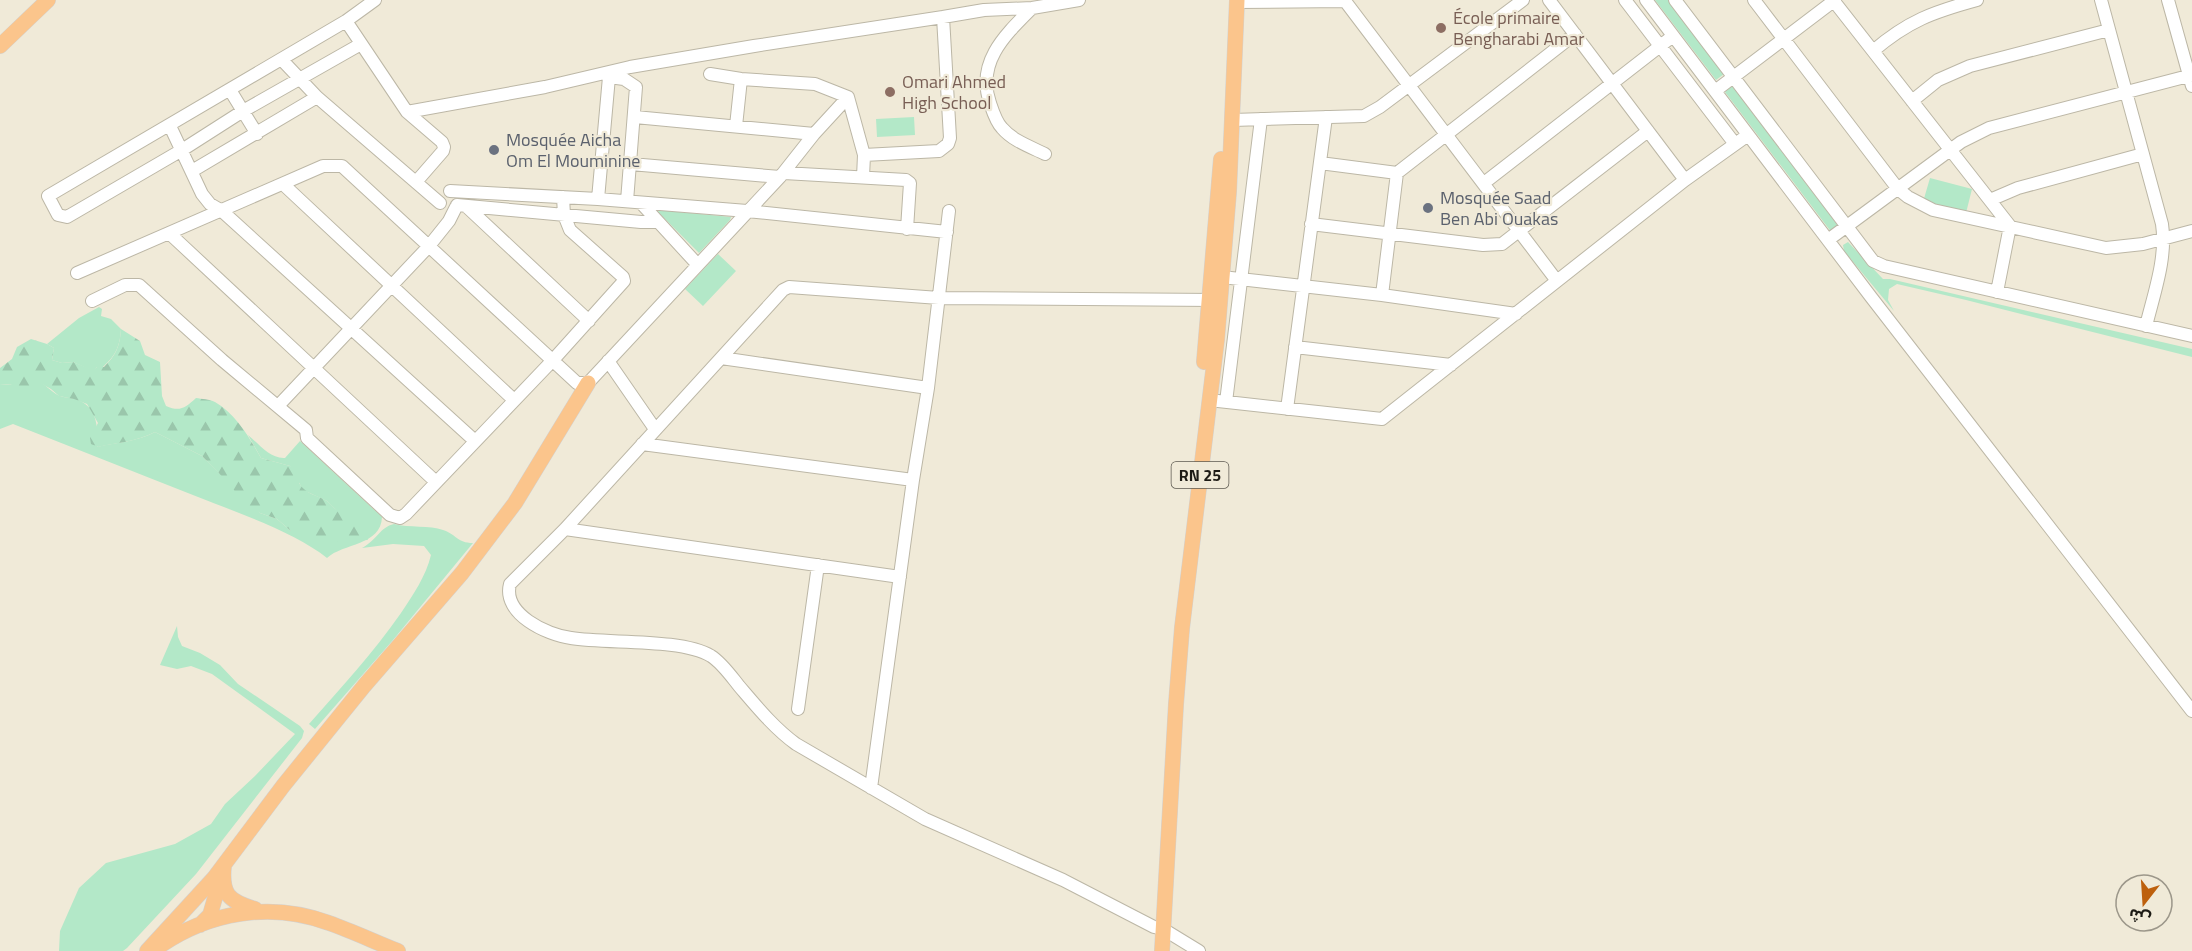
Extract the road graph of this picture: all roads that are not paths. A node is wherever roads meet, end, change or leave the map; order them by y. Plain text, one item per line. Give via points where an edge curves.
1 (48, 0) edge
2 (375, 0) edge
3 (1079, 0) edge
4 (1523, 0) edge
5 (1549, 0) edge
6 (1625, 0) edge
7 (1646, 0) edge
8 (1675, 0) edge
9 (1754, 0) edge
10 (1834, 0) edge
11 (1977, 0) edge
12 (2101, 0) edge
13 (2168, 0) edge
14 (1234, 1) edge
15 (1032, 8) junction
16 (943, 17) junction
17 (346, 21) junction
18 (2109, 30) junction
19 (1575, 34) junction
20 (1673, 36) junction
21 (1784, 39) junction
22 (361, 44) junction
23 (0, 46) edge
24 (1660, 46) junction
25 (1873, 51) junction
26 (282, 60) junction
27 (710, 74) dead end
28 (609, 75) junction
29 (1733, 77) junction
30 (741, 79) junction
31 (2191, 79) edge
32 (300, 80) junction
33 (1612, 84) junction
34 (1410, 85) junction
35 (230, 90) junction
36 (1715, 91) junction
37 (2126, 91) junction
38 (317, 97) junction
39 (848, 97) junction
40 (1911, 101) junction
41 (243, 111) junction
42 (407, 112) junction
43 (635, 117) junction
44 (1326, 117) junction
45 (1262, 119) junction
46 (1233, 120) junction
47 (170, 126) junction
48 (736, 126) junction
49 (1648, 131) junction
50 (1446, 133) junction
51 (257, 134) junction
52 (814, 134) junction
53 (1748, 135) junction
54 (1735, 144) junction
55 (182, 150) junction
56 (1950, 150) junction
57 (864, 154) junction
58 (1045, 154) dead end
59 (2143, 154) junction
60 (1320, 163) junction
61 (631, 164) junction
62 (192, 171) junction
63 (1397, 173) junction
64 (782, 175) junction
65 (863, 177) junction
66 (1685, 180) junction
67 (416, 182) junction
68 (1484, 183) junction
69 (284, 185) junction
70 (1898, 189) junction
71 (450, 191) junction
72 (563, 198) junction
73 (598, 199) junction
74 (1990, 200) junction
75 (627, 201) junction
76 (440, 203) junction
77 (640, 203) junction
78 (460, 206) junction
79 (222, 211) junction
80 (747, 211) junction
81 (949, 211) dead end
82 (564, 215) junction
83 (658, 222) junction
84 (1311, 224) junction
85 (2010, 226) junction
86 (1847, 227) junction
87 (907, 229) junction
88 (1520, 231) junction
89 (2192, 231) edge
90 (947, 232) junction
91 (169, 233) junction
92 (1390, 234) junction
93 (2164, 239) junction
94 (1828, 240) junction
95 (429, 246) junction
96 (697, 264) junction
97 (77, 273) dead end
98 (1222, 277) junction
99 (1241, 278) junction
100 (1557, 281) junction
101 (391, 285) junction
102 (1303, 286) junction
103 (1997, 292) junction
104 (1382, 295) junction
105 (939, 298) junction
106 (1215, 300) junction
107 (93, 301) dead end
108 (1516, 314) junction
109 (589, 321) junction
110 (2146, 326) junction
111 (351, 327) junction
112 (2192, 336) edge
113 (1295, 347) junction
114 (721, 358) junction
115 (553, 360) junction
116 (608, 361) junction
117 (1451, 365) junction
118 (312, 368) junction
119 (588, 383) junction
120 (928, 388) junction
121 (514, 400) junction
122 (1209, 400) junction
123 (1226, 402) junction
124 (278, 406) junction
125 (1287, 409) junction
126 (655, 429) junction
127 (475, 441) junction
128 (642, 444) junction
129 (913, 480) junction
130 (436, 482) junction
131 (565, 529) junction
132 (818, 565) junction
133 (900, 577) junction
134 (798, 709) dead end
135 (2192, 711) edge
136 (872, 788) junction
137 (224, 865) junction
138 (206, 887) junction
139 (261, 911) junction
140 (208, 920) junction
141 (1158, 928) junction
142 (147, 951) edge
143 (152, 951) edge
144 (398, 951) edge
145 (1152, 951) edge
146 (1162, 951) edge
147 (1198, 951) edge

1 - 23 main road
2 - 17 street
3 - 15 street
4 - 34 street
5 - 19 street
6 - 24 street
7 - 20 street
8 - 29 street
9 - 21 street
10 - 21 street
10 - 25 street
11 - 25 street via 1928,15
12 - 18 street
13 - 31 street
14 - 34 street via 1345,1
14 - 46 main road, RN 25
14 - 106 main road, RN 25
15 - 16 street
15 - 58 street via 999,44 985,81 1001,128
16 - 28 street via 754,46
16 - 57 street via 948,144 939,152
17 - 22 street
17 - 26 street
18 - 37 street
18 - 40 street via 1970,66 1938,80
19 - 33 street
19 - 50 street
20 - 24 street
20 - 36 street
21 - 29 street
21 - 70 street
22 - 32 street
22 - 42 street
24 - 33 street
24 - 54 street
25 - 40 street
26 - 32 street
26 - 35 street
27 - 30 street
28 - 42 street
28 - 43 street via 636,87
28 - 73 street
29 - 36 street
29 - 86 street
30 - 39 street via 815,84
30 - 48 street
31 - 37 street
32 - 38 street
32 - 41 street
33 - 49 street
33 - 68 street
34 - 44 street via 1364,116
34 - 50 street
35 - 41 street
35 - 47 street
36 - 53 street
37 - 56 street via 1989,128
37 - 59 street
38 - 51 street
38 - 67 street
39 - 52 street
39 - 57 street
40 - 56 street
41 - 51 street
41 - 55 street
42 - 67 street via 444,147
43 - 48 street
43 - 61 street
44 - 45 street
44 - 60 street
45 - 46 street
45 - 99 street
46 - 98 main road, RN 25
47 - 55 street
47 - 55 street via 48,196 58,215 67,217
48 - 52 street
49 - 66 street
49 - 88 street
50 - 63 street
50 - 68 street
51 - 62 street
52 - 64 street
53 - 54 street
53 - 94 street
54 - 66 street
55 - 62 street
56 - 70 street
56 - 74 street
57 - 65 street
59 - 74 street via 2018,188
59 - 93 street
60 - 63 street
60 - 84 street
61 - 64 street
61 - 75 street
62 - 79 street via 206,200
63 - 92 street
64 - 65 street
64 - 80 street
65 - 87 street via 909,181
66 - 100 street
67 - 76 street
68 - 88 street
69 - 79 street
69 - 95 street via 323,166 342,166
69 - 101 street
70 - 85 street via 1933,210
70 - 86 street
71 - 72 street
71 - 76 street via 442,194
71 - 78 street via 458,196
72 - 73 street
72 - 82 street
73 - 75 street
74 - 85 street
75 - 77 street
76 - 78 street via 448,210
77 - 80 street
77 - 83 street
78 - 82 street
78 - 95 street
78 - 109 street
79 - 91 street
79 - 111 street
80 - 87 street
80 - 96 street
81 - 90 street
82 - 83 street
82 - 109 street via 570,230 624,281
83 - 96 street
84 - 92 street
84 - 102 street
85 - 93 street via 2106,248
85 - 103 street
86 - 94 street
86 - 103 street via 1873,261 1884,266
87 - 90 street
88 - 92 street via 1495,246
88 - 100 street
89 - 93 street
90 - 105 street
91 - 97 street
91 - 118 street
92 - 104 street
93 - 110 street
94 - 135 street
95 - 101 street
95 - 115 street
96 - 116 street
98 - 99 street
98 - 106 main road, RN 25
99 - 102 street
99 - 123 street
100 - 108 street
101 - 111 street
101 - 121 street
102 - 104 street
102 - 113 street
103 - 110 street
104 - 108 street
105 - 106 street
105 - 114 street via 789,287
105 - 120 street
106 - 122 main road, RN 25
106 - 141 main road, RN 25 via 1170,651
107 - 124 street via 125,285 139,285
108 - 117 street
109 - 115 street
110 - 112 street
111 - 118 street
111 - 127 street
113 - 117 street
113 - 125 street
114 - 120 street
114 - 126 street
115 - 119 street via 577,383
115 - 121 street
116 - 119 street
116 - 126 street
117 - 125 street via 1382,419
118 - 124 street
118 - 130 street
119 - 137 main road via 515,503 462,573 283,786
120 - 129 street
121 - 127 street
122 - 123 street
122 - 141 main road, RN 25 via 1182,628
123 - 125 street
124 - 130 street via 306,430 307,438 396,518 406,514
126 - 128 street
127 - 130 street
128 - 129 street
128 - 131 street
129 - 133 street
131 - 132 street
131 - 136 street via 510,584 510,603 521,614 552,633 571,638 684,647 710,656 778,731
132 - 133 street
132 - 134 street
133 - 136 street
136 - 141 street via 925,819 1063,880
137 - 138 main road
137 - 139 main road via 224,889 231,899
137 - 140 main road
138 - 140 main road via 198,911
138 - 142 main road
139 - 140 main road
139 - 144 main road via 327,922
140 - 143 main road
141 - 145 main road, RN 25
141 - 146 main road, RN 25
141 - 147 street

